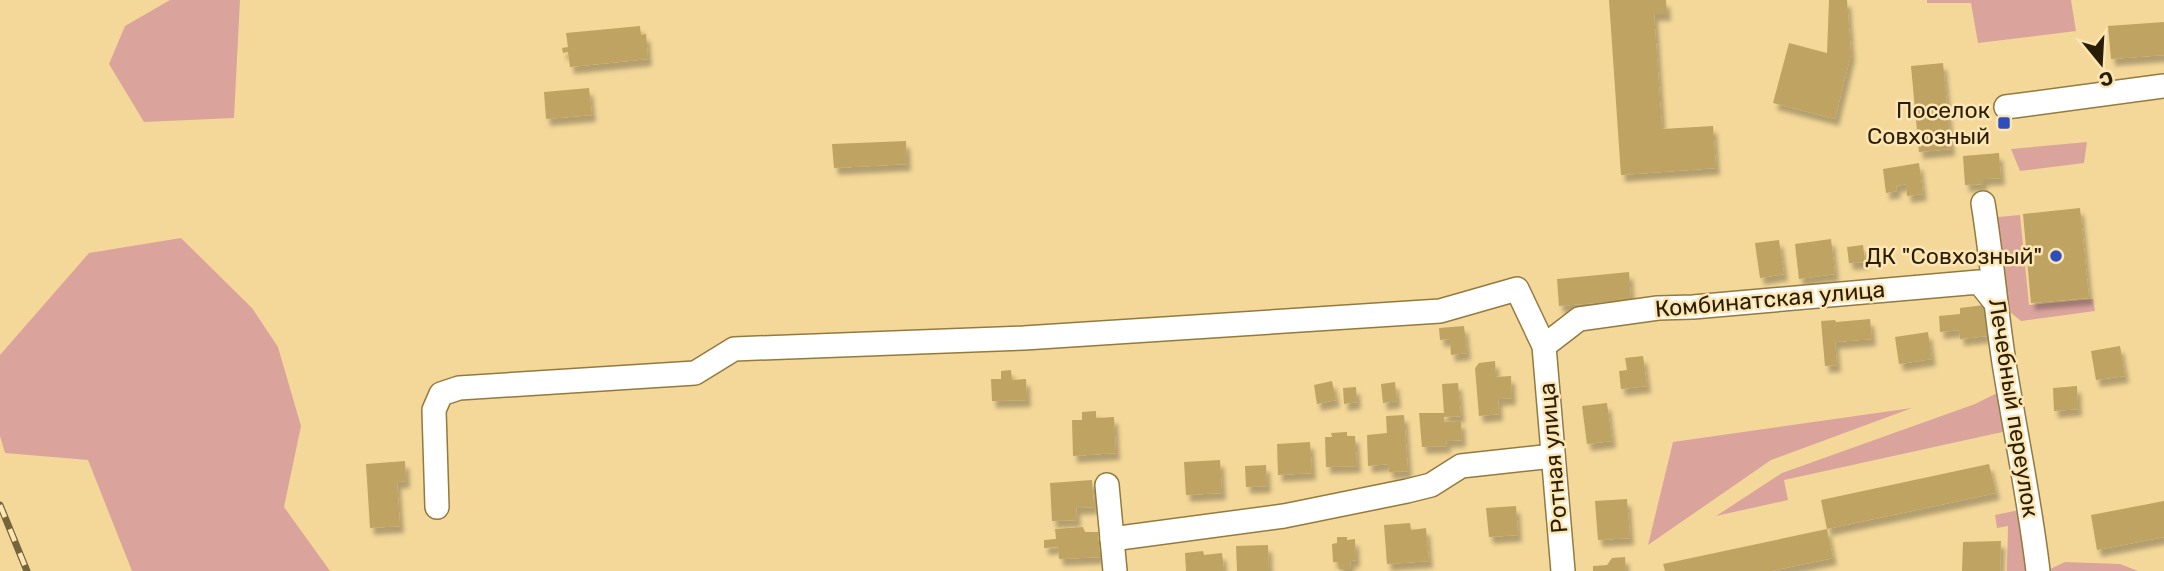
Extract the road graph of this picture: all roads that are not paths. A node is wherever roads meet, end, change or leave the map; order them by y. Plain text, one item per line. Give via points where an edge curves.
1 (2164, 86) edge
2 (2006, 107) dead end
3 (1983, 203) dead end
4 (1995, 302) junction
5 (1544, 346) junction
6 (1553, 456) junction
7 (1107, 485) dead end
8 (437, 506) dead end
9 (1112, 538) junction
10 (1115, 571) edge
11 (1563, 571) edge
12 (2038, 571) edge

1 - 2 street
3 - 4 street, Лечебный переулок
4 - 5 street, Комбинатская улица via 1979,282 1658,308 1579,319
4 - 12 street, Лечебный переулок
5 - 6 street, Ротная улица
5 - 8 street via 1517,289 1440,311 1024,338 734,349 695,373 458,388 441,394 434,410
6 - 9 street via 1461,466 1431,485 1284,516
6 - 11 street, Ротная улица
7 - 9 street
9 - 10 street

